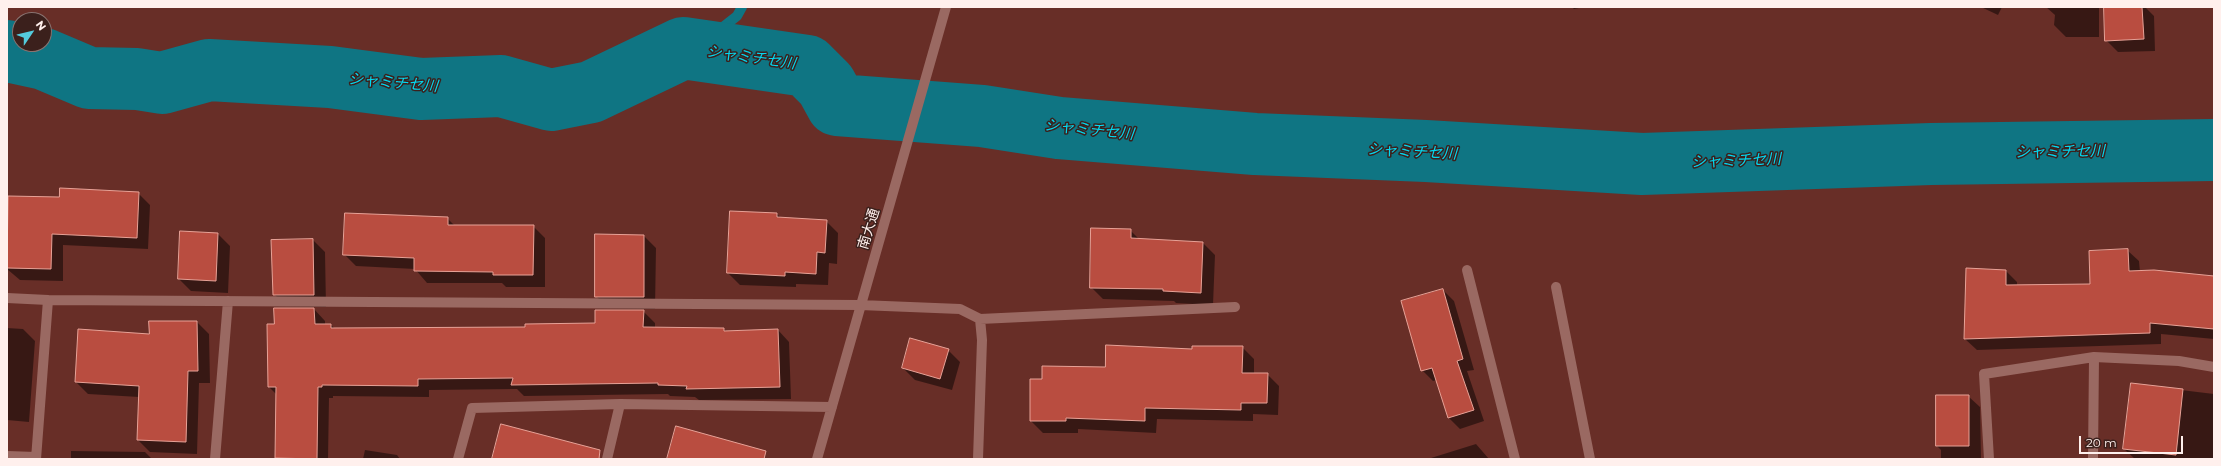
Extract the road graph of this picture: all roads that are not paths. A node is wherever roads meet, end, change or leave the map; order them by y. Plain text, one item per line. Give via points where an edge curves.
1 (946, 7) edge
2 (1467, 270) dead end
3 (1556, 287) dead end
4 (7, 298) edge
5 (48, 300) junction
6 (228, 301) junction
7 (860, 305) junction
8 (1235, 307) dead end
9 (980, 319) junction
10 (2094, 358) junction
11 (2214, 367) edge
12 (620, 404) junction
13 (832, 407) junction
14 (7, 456) edge
15 (36, 458) edge
16 (215, 459) edge
17 (458, 459) edge
18 (607, 459) edge
19 (817, 459) edge
20 (978, 459) edge
21 (1515, 459) edge
22 (1590, 459) edge
23 (1989, 459) edge
24 (2093, 459) edge

1 - 7 street, 南大通 via 894,195
2 - 21 street
3 - 22 street
4 - 5 street
5 - 6 street
5 - 15 street
6 - 7 street
6 - 16 street
7 - 9 street via 960,309
7 - 13 street, 南大通
8 - 9 street
9 - 20 street via 982,340
10 - 11 street via 2179,361
10 - 23 street via 1984,374
10 - 24 street
12 - 13 street
12 - 17 street via 472,408
12 - 18 street
13 - 19 street, 南大通
14 - 15 street

